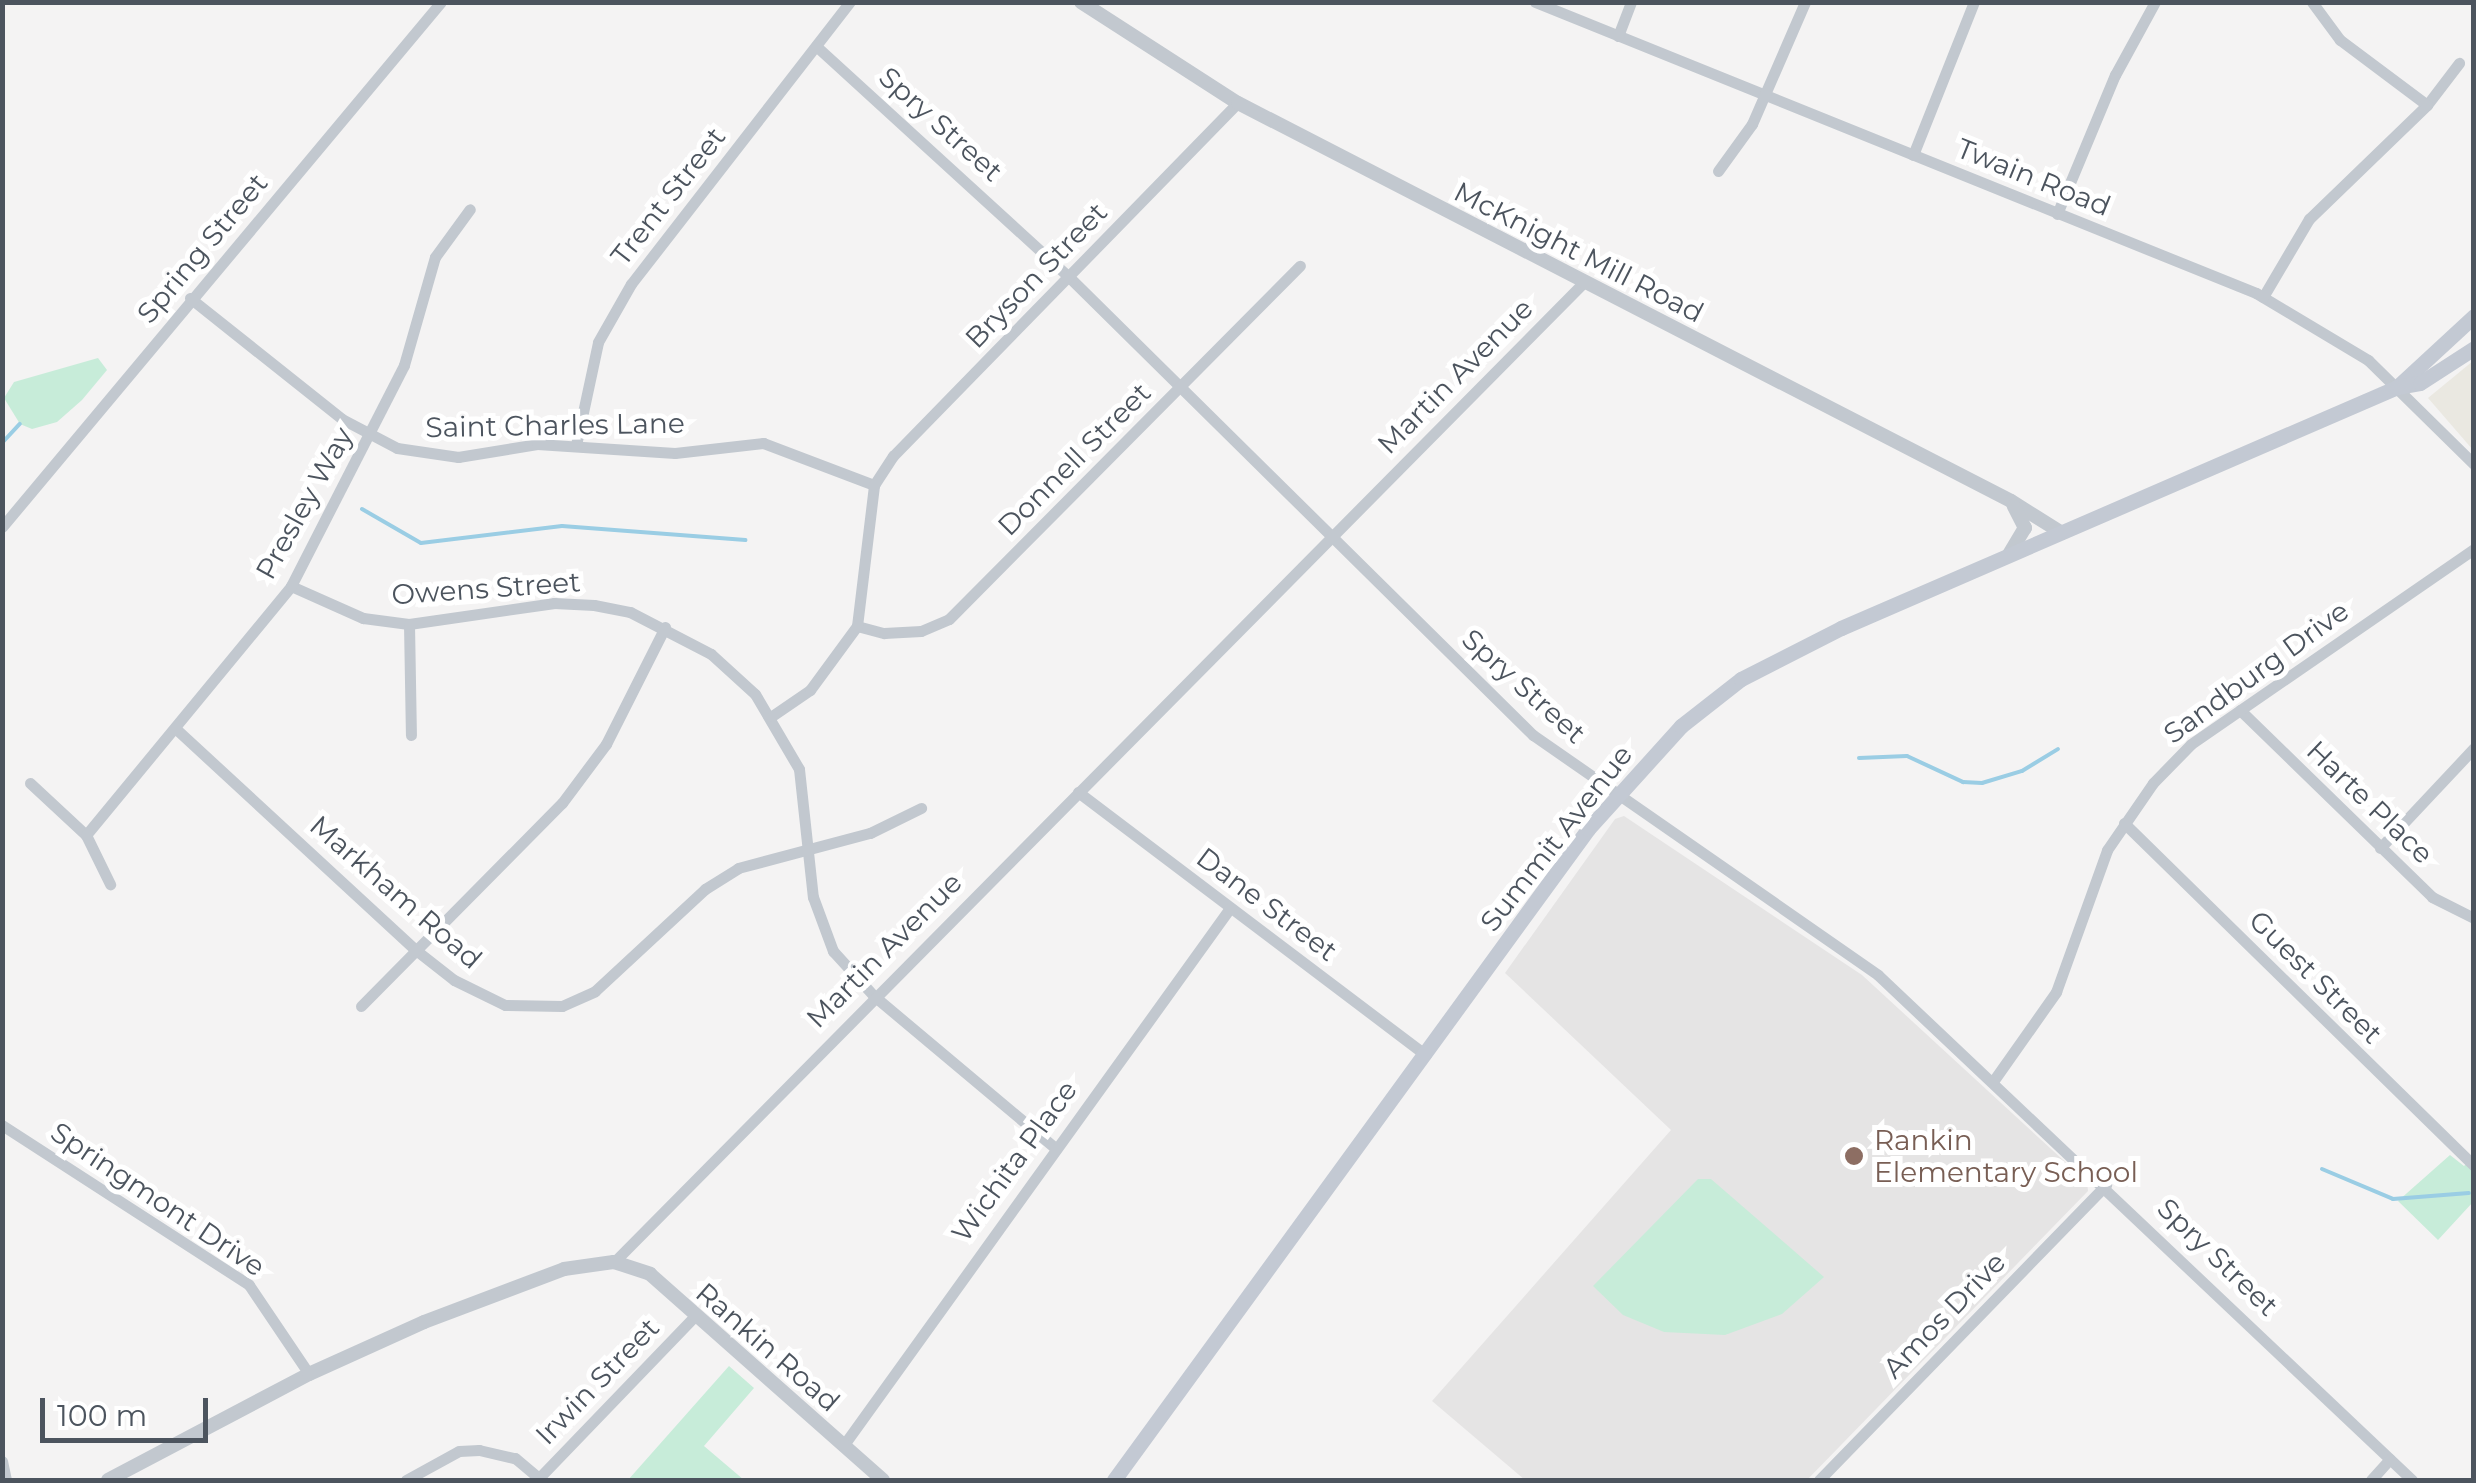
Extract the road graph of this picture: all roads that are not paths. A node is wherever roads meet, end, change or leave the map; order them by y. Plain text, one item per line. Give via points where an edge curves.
1 (441, 2) edge
2 (850, 2) edge
3 (1081, 2) edge
4 (1535, 2) edge
5 (1631, 2) edge
6 (1805, 2) edge
7 (1974, 2) edge
8 (2156, 2) edge
9 (2312, 2) edge
10 (1618, 36) junction
11 (816, 46) junction
12 (2458, 63) dead end
13 (1764, 96) junction
14 (1238, 103) junction
15 (2427, 105) junction
16 (1913, 155) junction
17 (1718, 171) dead end
18 (470, 209) dead end
19 (2057, 214) junction
20 (1300, 266) dead end
21 (1070, 278) junction
22 (1583, 283) junction
23 (2264, 297) junction
24 (190, 298) junction
25 (2474, 316) edge
26 (2474, 348) edge
27 (1180, 387) junction
28 (2396, 387) junction
29 (370, 436) junction
30 (576, 445) junction
31 (2474, 464) edge
32 (874, 485) junction
33 (2011, 501) junction
34 (2, 527) edge
35 (2062, 533) junction
36 (1332, 536) junction
37 (2474, 549) edge
38 (2007, 557) junction
39 (291, 586) junction
40 (408, 624) junction
41 (857, 626) junction
42 (665, 628) junction
43 (2240, 710) junction
44 (772, 716) junction
45 (175, 728) junction
46 (411, 735) dead end
47 (2474, 748) edge
48 (30, 783) dead end
49 (1078, 792) junction
50 (1615, 794) junction
51 (922, 808) dead end
52 (2124, 823) junction
53 (86, 835) junction
54 (810, 846) junction
55 (2380, 848) junction
56 (110, 884) dead end
57 (1230, 908) junction
58 (2474, 918) edge
59 (417, 950) junction
60 (874, 996) junction
61 (361, 1006) dead end
62 (1426, 1055) junction
63 (1994, 1080) junction
64 (2, 1125) edge
65 (1054, 1147) junction
66 (2470, 1157) edge
67 (2106, 1185) junction
68 (614, 1262) junction
69 (695, 1316) junction
70 (309, 1374) junction
71 (843, 1446) junction
72 (2390, 1459) junction
73 (2, 1461) edge
74 (538, 1479) edge
75 (6, 1480) edge
76 (108, 1480) edge
77 (406, 1480) edge
78 (882, 1480) edge
79 (1114, 1480) edge
80 (1819, 1480) edge
81 (2371, 1480) edge
82 (2412, 1480) edge

1 - 24 street, Spring Street
2 - 11 street, Trent Street
3 - 14 street, McKnight Mill Road
4 - 10 street, Twain Road
5 - 10 street
6 - 13 street
7 - 16 street
8 - 19 street
9 - 15 street via 2340,40
10 - 13 street, Twain Road
11 - 21 street, Spry Street
11 - 30 street, Trent Street via 613,313 589,370
12 - 15 street
13 - 16 street, Twain Road
13 - 17 street
14 - 21 street, Bryson Street
14 - 22 street, McKnight Mill Road
15 - 23 street via 2309,219
16 - 19 street, Twain Road
18 - 29 street, Presley Way via 435,256 404,364
19 - 23 street, Twain Road
20 - 27 street, Donnell Street
21 - 27 street, Spry Street
21 - 32 street, Bryson Street via 893,456
22 - 33 street, McKnight Mill Road
22 - 36 street, Martin Avenue
23 - 28 street, Twain Road via 2341,339
24 - 29 street, Saint Charles Lane
24 - 34 street, Spring Street
25 - 28 main road, Summit Avenue
26 - 28 main road, Summit Avenue via 2420,383
27 - 36 street, Spry Street
27 - 41 street, Donnell Street via 949,618 921,631
28 - 31 street, Twain Road
28 - 35 main road, Summit Avenue
29 - 30 street, Saint Charles Lane via 434,457
29 - 39 street, Presley Way
30 - 32 street, Saint Charles Lane via 675,453 763,443
32 - 41 street
33 - 35 street, McKnight Mill Road
33 - 38 street via 2025,528
35 - 38 main road, Summit Avenue
36 - 49 street, Martin Avenue
36 - 50 street, Spry Street via 1533,734
37 - 43 street, Sandburg Drive
38 - 50 main road, Summit Avenue via 1741,679 1681,726
39 - 40 street, Owens Street via 363,618
39 - 45 street, Presley Way
40 - 42 street, Owens Street via 554,603 630,612
40 - 46 street
41 - 44 street via 810,690
42 - 44 street, Owens Street via 712,654
42 - 59 street via 586,774
43 - 52 street, Sandburg Drive via 2191,744
43 - 55 street, Harte Place
44 - 54 street, Owens Street via 799,769
45 - 53 street, Presley Way
45 - 59 street, Markham Road
47 - 55 street
48 - 53 street
49 - 57 street, Dane Street
49 - 60 street, Martin Avenue
50 - 62 main road, Summit Avenue
50 - 63 street, Spry Street via 1859,960
51 - 54 street, Markham Road via 870,832
52 - 63 street, Sandburg Drive via 2106,850 2056,992
52 - 66 street, Guest Street
53 - 56 street
54 - 59 street, Markham Road via 768,856 706,889 617,976 562,1006 505,1005 454,980
54 - 60 street, Owens Street via 820,925 848,972
55 - 58 street, Harte Place via 2432,897
57 - 62 street, Dane Street
57 - 65 street, Wichita Place
59 - 61 street
60 - 65 street, Owens Street
60 - 68 street, Martin Avenue
62 - 79 main road, Summit Avenue
63 - 67 street, Spry Street
64 - 70 street, Springmont Drive via 249,1285
65 - 71 street, Wichita Place
67 - 72 street, Spry Street
67 - 80 street, Amos Drive
68 - 69 street, Rankin Road via 650,1274
68 - 70 street via 564,1269
69 - 71 street, Rankin Road
69 - 74 street, Irwin Street
70 - 76 street
71 - 78 street, Rankin Road
72 - 81 street
72 - 82 street, Spry Street
73 - 75 street
74 - 77 street via 515,1458 479,1450 458,1451

